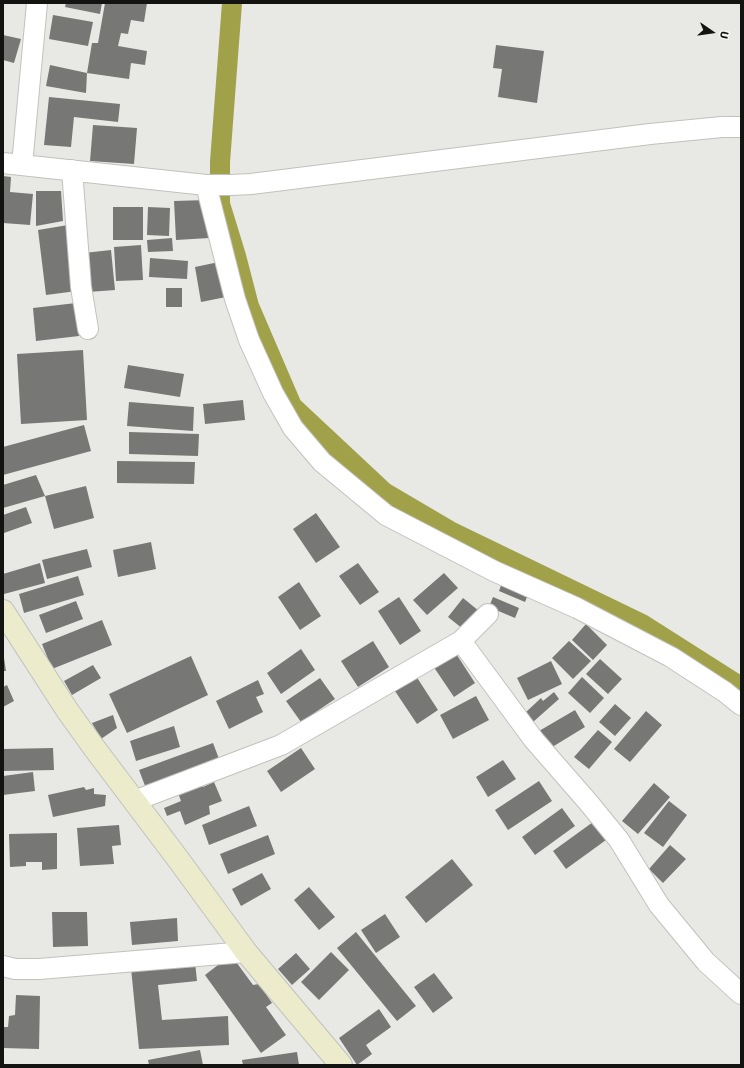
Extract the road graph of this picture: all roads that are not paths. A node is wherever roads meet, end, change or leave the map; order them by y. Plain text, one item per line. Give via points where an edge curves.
1 (37, 3) edge
2 (741, 127) edge
3 (13, 164) edge
4 (72, 170) junction
5 (216, 185) junction
6 (88, 329) dead end
7 (3, 611) edge
8 (488, 614) dead end
9 (461, 641) junction
10 (741, 705) edge
11 (134, 801) junction
12 (246, 952) junction
13 (3, 966) edge
14 (741, 994) edge
15 (340, 1065) edge

1 - 3 street
2 - 5 street via 650,134 259,183
3 - 4 street
4 - 5 street
4 - 6 street via 81,287
5 - 10 street via 235,299 249,340 272,393 293,428 322,462 386,515 494,571 578,608 671,657
7 - 11 main road via 67,710
8 - 9 street
9 - 11 street via 281,745
9 - 14 street via 534,740 619,840 659,905 706,962
11 - 12 main road
12 - 13 street via 39,969
12 - 15 main road

